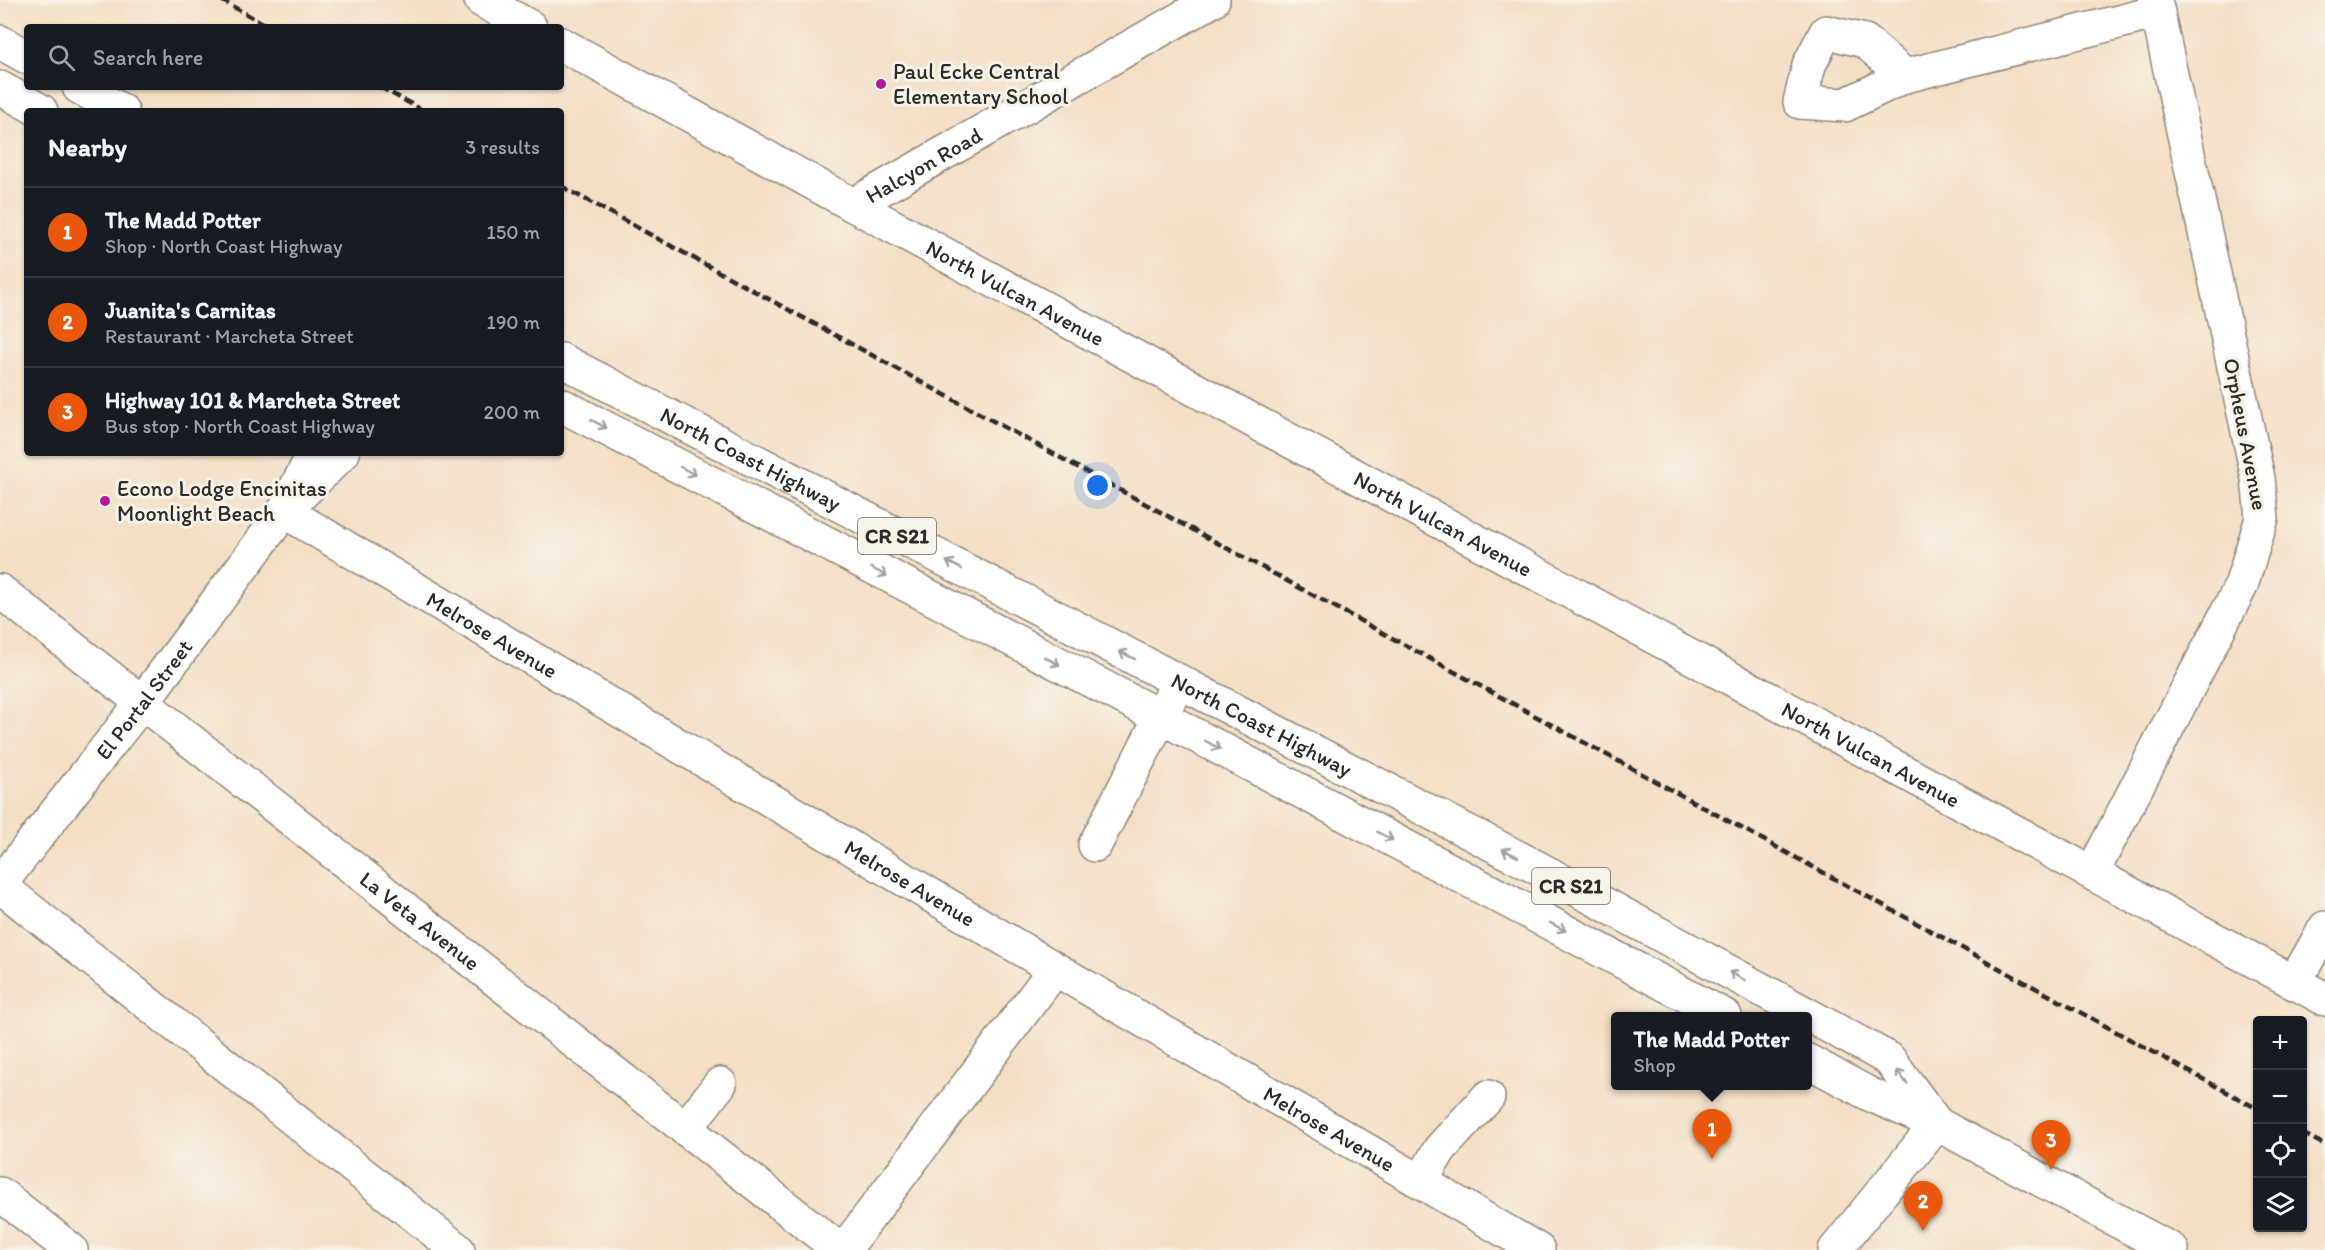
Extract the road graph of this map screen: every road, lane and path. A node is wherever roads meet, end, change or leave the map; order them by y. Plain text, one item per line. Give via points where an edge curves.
1 (481, 0) edge
2 (1213, 0) edge
3 (2156, 6) edge
4 (525, 24) edge
5 (0, 42) edge
6 (564, 46) edge
7 (24, 55) edge
8 (1905, 76) dead end
9 (0, 88) edge
10 (84, 90) edge
11 (36, 108) edge
12 (117, 108) edge
13 (853, 205) junction
14 (564, 362) edge
15 (564, 407) edge
16 (312, 456) edge
17 (340, 456) edge
18 (284, 511) junction
19 (0, 591) edge
20 (1179, 681) junction
21 (141, 704) junction
22 (1161, 717) junction
23 (1095, 845) dead end
24 (2092, 873) junction
25 (0, 885) edge
26 (2325, 928) edge
27 (1055, 969) junction
28 (2294, 983) junction
29 (2325, 999) edge
30 (1716, 1012) edge
31 (1803, 1012) edge
32 (1812, 1017) edge
33 (1812, 1063) edge
34 (720, 1084) dead end
35 (1488, 1097) dead end
36 (1937, 1124) junction
37 (685, 1129) junction
38 (1422, 1180) junction
39 (0, 1194) edge
40 (71, 1250) edge
41 (458, 1250) edge
42 (842, 1250) edge
43 (1538, 1250) edge
44 (1834, 1250) edge
45 (2172, 1250) edge

1 - 4 main road
2 - 13 main road, Halcyon Road
3 - 8 main road
3 - 24 main road, Orpheus Avenue via 2258,478 2262,519 2241,586
5 - 7 main road
6 - 13 main road, North Vulcan Avenue
9 - 11 main road
10 - 12 main road
13 - 24 main road, North Vulcan Avenue
20 -> 14 main road, North Coast Highway / CR S21
15 -> 22 main road, North Coast Highway / CR S21
16 - 18 main road, El Portal Street
17 - 18 main road, El Portal Street
18 - 21 main road, El Portal Street
18 - 27 main road, Melrose Avenue
19 - 21 main road, La Veta Avenue
20 - 22 main road
31 -> 20 main road, North Coast Highway / CR S21 via 1536,867
21 - 25 main road, El Portal Street
21 - 37 main road, La Veta Avenue
22 - 23 main road
22 -> 30 main road, North Coast Highway / CR S21
24 - 28 main road, North Vulcan Avenue
25 - 41 main road
26 - 28 main road
27 - 38 main road, Melrose Avenue
27 - 42 main road
28 - 29 main road, North Vulcan Avenue
36 -> 32 main road, North Coast Highway / CR S21 via 1889,1059
33 - 36 main road, North Coast Highway / CR S21
34 - 37 main road
35 - 38 main road via 1440,1149
36 - 44 main road
36 - 45 main road, North Coast Highway / CR S21
37 - 42 main road, La Veta Avenue
38 - 43 main road, Melrose Avenue
39 - 40 main road

